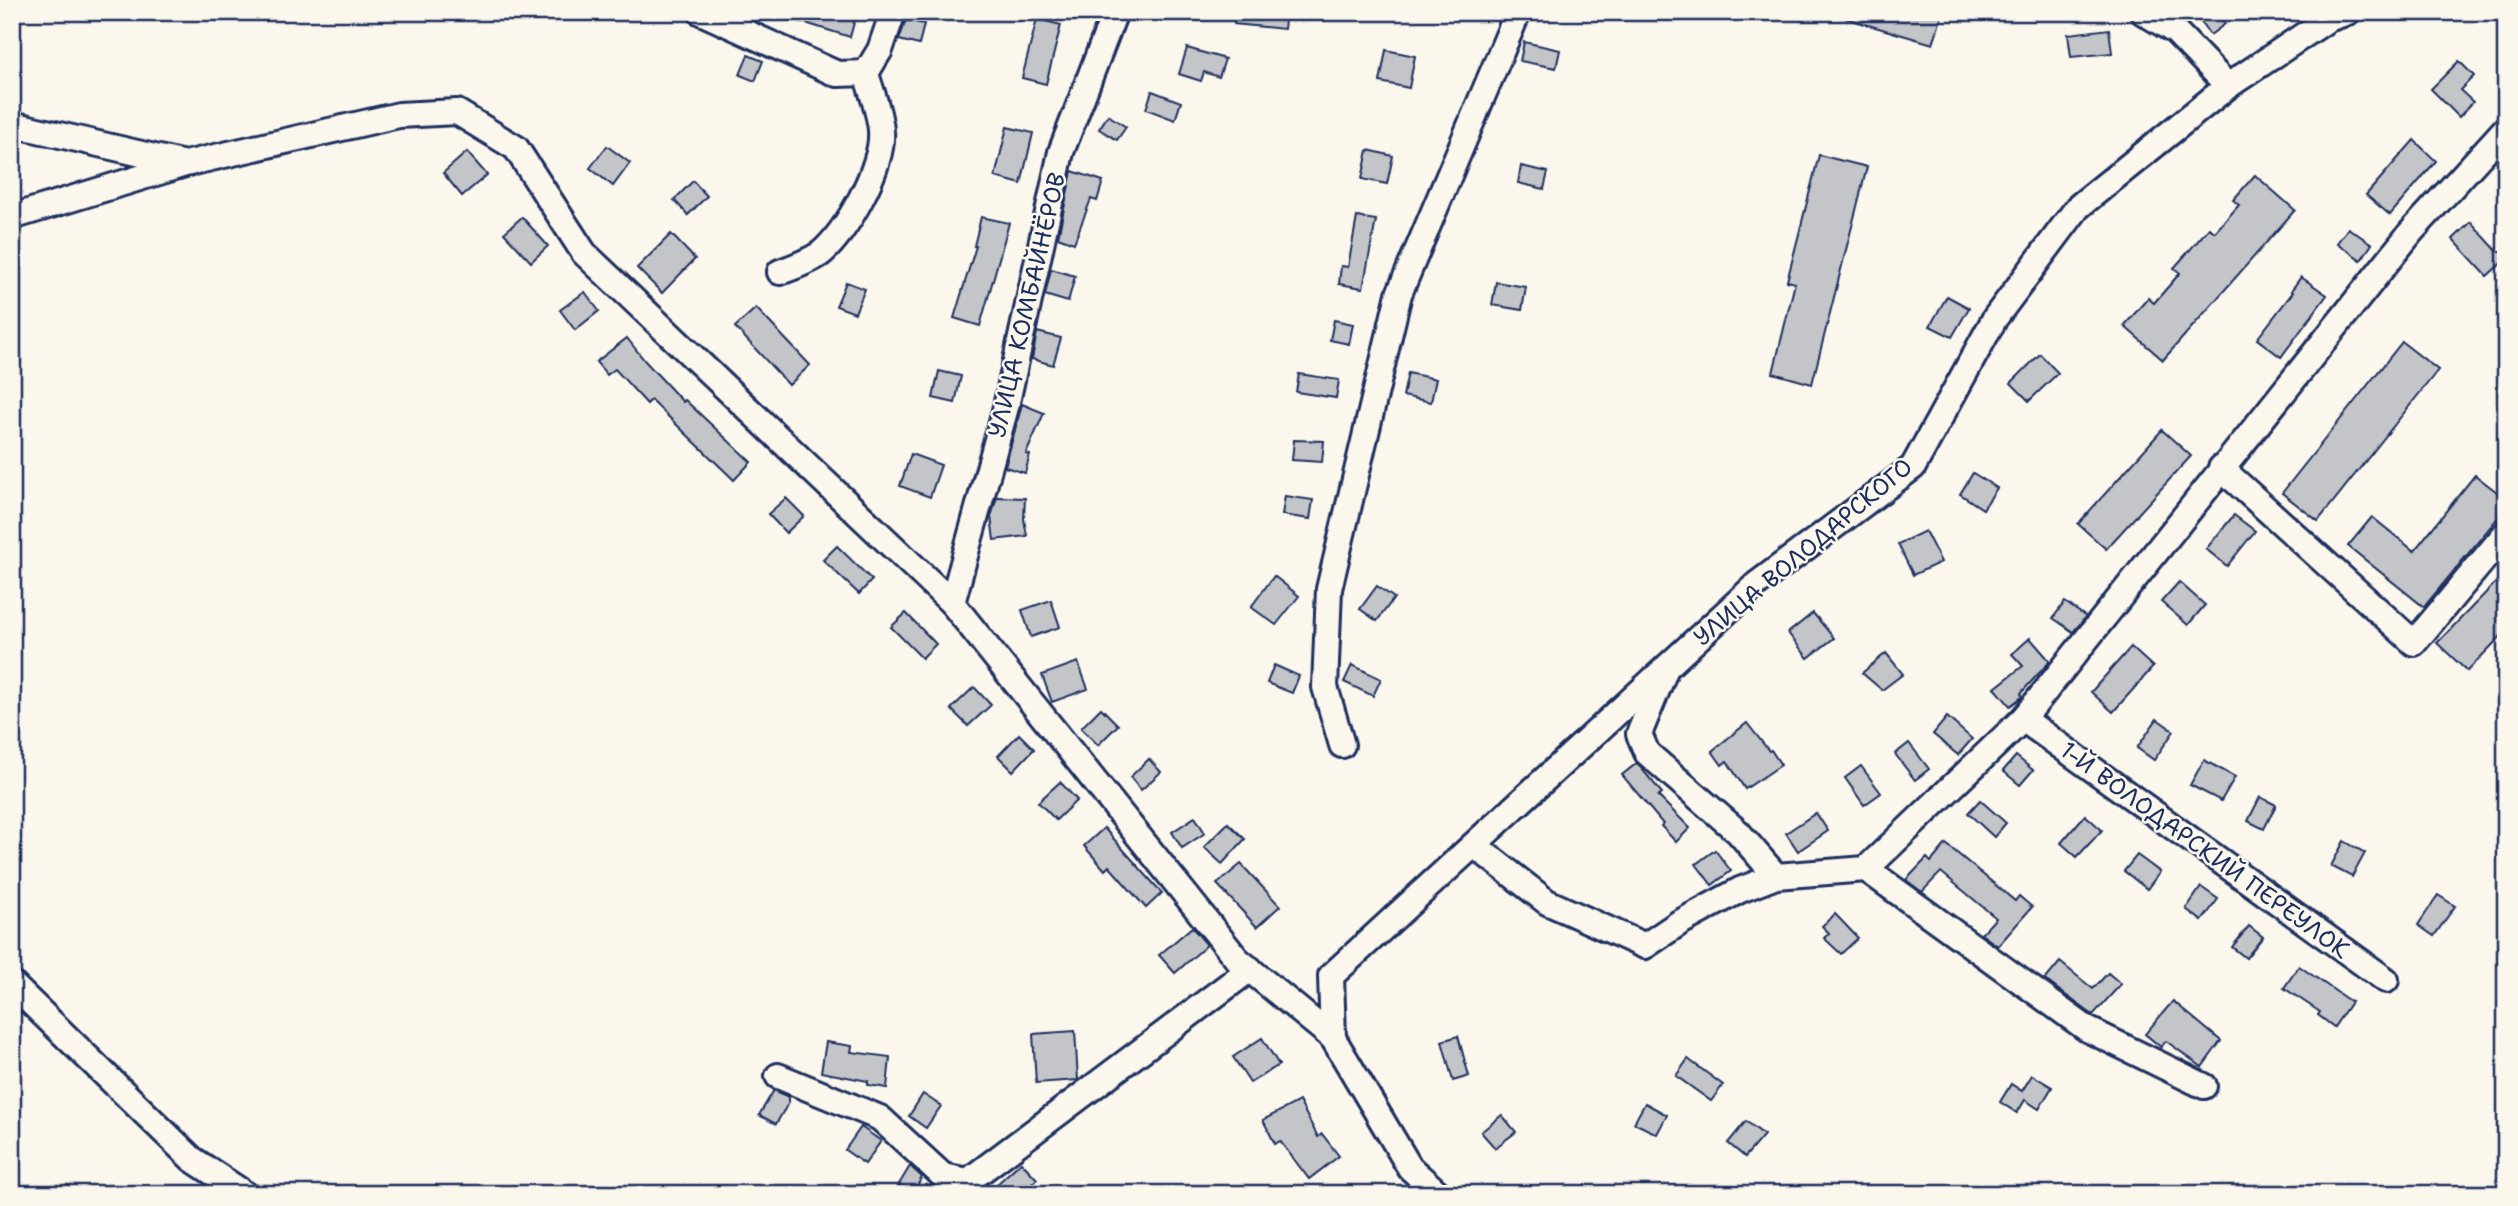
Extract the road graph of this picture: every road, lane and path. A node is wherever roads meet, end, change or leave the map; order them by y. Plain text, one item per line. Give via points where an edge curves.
1 (701, 12) edge
2 (893, 12) edge
3 (1115, 12) edge
4 (1518, 12) edge
5 (2143, 12) edge
6 (2348, 12) edge
7 (866, 73) junction
8 (2228, 86) junction
9 (12, 124) edge
10 (2506, 128) edge
11 (185, 164) junction
12 (12, 217) edge
13 (780, 272) dead end
14 (2221, 468) junction
15 (2506, 533) edge
16 (952, 603) junction
17 (1667, 667) junction
18 (2023, 719) junction
19 (1342, 745) dead end
20 (1474, 845) junction
21 (1866, 869) junction
22 (1776, 876) junction
23 (1250, 969) junction
24 (2386, 980) dead end
25 (12, 984) edge
26 (1332, 1038) junction
27 (778, 1076) dead end
28 (2204, 1086) dead end
29 (245, 1194) edge
30 (1439, 1194) edge

1 - 7 street via 837,74
2 - 7 street
3 - 16 street, УЛИЦА КОМБАЙНЁРОВ via 1061,152 1006,407
4 - 19 street via 1399,295 1329,589 1325,687
5 - 8 street via 2176,33
6 - 8 street, УЛИЦА ВОЛОДАРСКОГО via 2328,19
7 - 13 street via 882,134 872,178 848,221 821,253
8 - 17 street, УЛИЦА ВОЛОДАРСКОГО via 2078,208 1995,318 1913,467 1757,584
9 - 11 street
10 - 14 street via 2412,232
11 - 12 street
11 - 16 street via 399,115 457,112 516,148 584,253
14 - 15 street via 2414,643
14 - 18 street
16 - 23 street via 1237,959
17 - 20 street, УЛИЦА ВОЛОДАРСКОГО
17 - 22 street via 1639,734 1647,753 1738,832
18 - 21 street
18 - 24 street, 1-Й ВОЛОДАРСКИЙ ПЕРЕУЛОК
20 - 22 street via 1547,902 1645,946 1740,890
20 - 26 street, УЛИЦА ВОЛОДАРСКОГО via 1331,976
21 - 22 street
21 - 28 street via 2087,1029
23 - 26 street
23 - 27 street via 968,1181 943,1175 880,1118
25 - 29 street via 192,1159
26 - 30 street via 1410,1168

